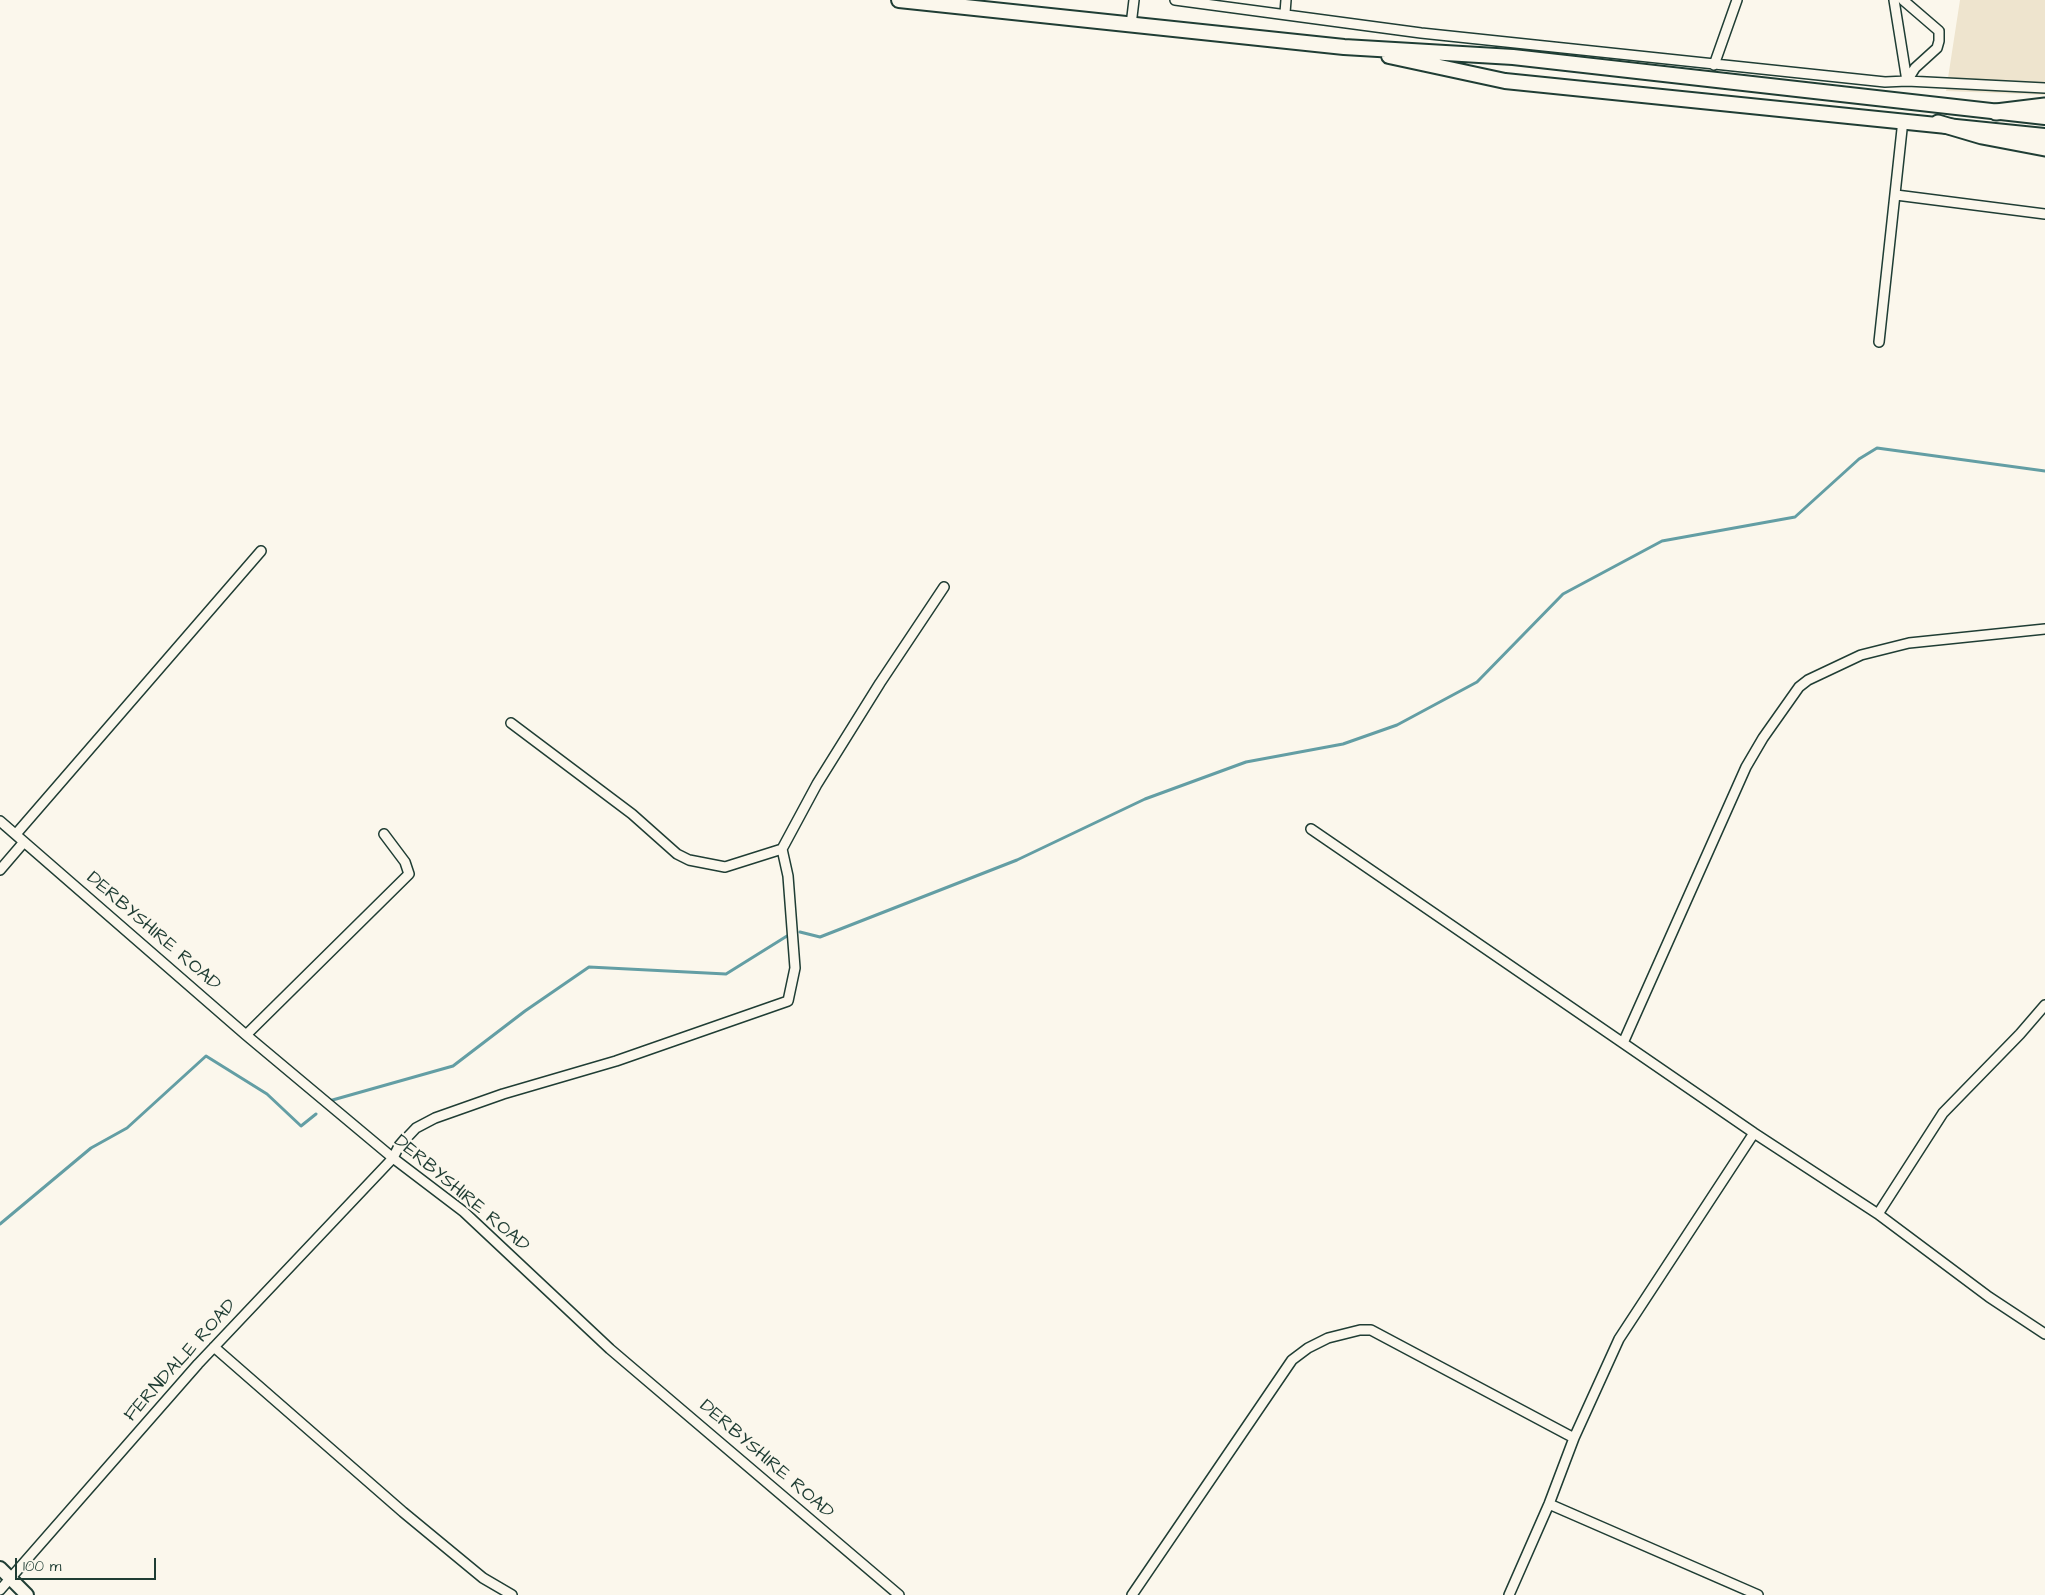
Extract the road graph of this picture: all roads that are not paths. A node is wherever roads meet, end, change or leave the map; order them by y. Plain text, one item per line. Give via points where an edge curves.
1 (899, 0) edge
2 (1134, 0) edge
3 (1175, 0) edge
4 (1286, 0) edge
5 (1737, 0) edge
6 (1894, 0) edge
7 (1903, 0) edge
8 (1285, 13) junction
9 (1131, 25) junction
10 (1344, 47) junction
11 (1714, 66) junction
12 (1907, 81) junction
13 (2045, 88) edge
14 (2045, 106) edge
15 (1996, 112) junction
16 (2045, 117) edge
17 (1903, 120) junction
18 (1938, 123) junction
19 (2045, 136) edge
20 (2045, 148) edge
21 (1896, 195) junction
22 (2045, 214) edge
23 (1879, 342) dead end
24 (261, 551) dead end
25 (944, 587) dead end
26 (2045, 629) edge
27 (511, 723) dead end
28 (0, 821) edge
29 (1312, 829) dead end
30 (16, 834) junction
31 (384, 834) dead end
32 (24, 842) junction
33 (782, 849) junction
34 (0, 870) edge
35 (2045, 1005) edge
36 (246, 1034) junction
37 (1623, 1043) junction
38 (1754, 1133) junction
39 (394, 1158) junction
40 (1878, 1214) junction
41 (2045, 1334) edge
42 (214, 1347) junction
43 (1574, 1438) junction
44 (1549, 1504) junction
45 (0, 1568) edge
46 (11, 1579) junction
47 (0, 1590) edge
48 (27, 1595) edge
49 (512, 1595) edge
50 (899, 1595) edge
51 (1132, 1595) edge
52 (1509, 1595) edge
53 (1758, 1595) edge

1 - 9 main road
2 - 9 street
3 - 8 street
4 - 8 street
5 - 11 street
6 - 12 street
7 - 12 street via 1939,31 1937,48 1915,68
8 - 11 street via 1421,33
9 - 10 main road
10 - 15 main road via 1513,57
10 - 17 main road via 1505,81
11 - 12 street via 1885,82
12 - 13 street
14 - 15 highway
15 - 16 main road
17 - 18 main road
17 - 21 street
18 - 19 main road
18 - 20 highway via 1982,136
21 - 22 street
21 - 23 street
24 - 30 street
25 - 33 street via 817,784
26 - 37 street via 1909,642 1861,655 1799,687 1746,767
27 - 33 street via 689,860 725,867
28 - 30 street, DERBYSHIRE ROAD
29 - 37 street
30 - 32 street, DERBYSHIRE ROAD
31 - 36 street via 405,862 409,874
32 - 34 street
32 - 36 street, DERBYSHIRE ROAD
33 - 39 street, FERNDALE ROAD via 788,876 795,968 788,1001 616,1061 435,1118 416,1128 399,1146
35 - 40 street via 1943,1113
36 - 39 street, DERBYSHIRE ROAD
37 - 38 street
38 - 40 street
38 - 43 street via 1619,1339
39 - 42 street, FERNDALE ROAD
39 - 50 street, DERBYSHIRE ROAD via 464,1212 610,1349
40 - 41 street via 1989,1297
42 - 46 street, FERNDALE ROAD
42 - 49 street via 403,1512 483,1578
43 - 44 street
43 - 51 street via 1371,1330 1328,1338 1292,1360
44 - 52 street
44 - 53 street
45 - 46 main road
46 - 47 street, FERNDALE ROAD
46 - 48 main road

